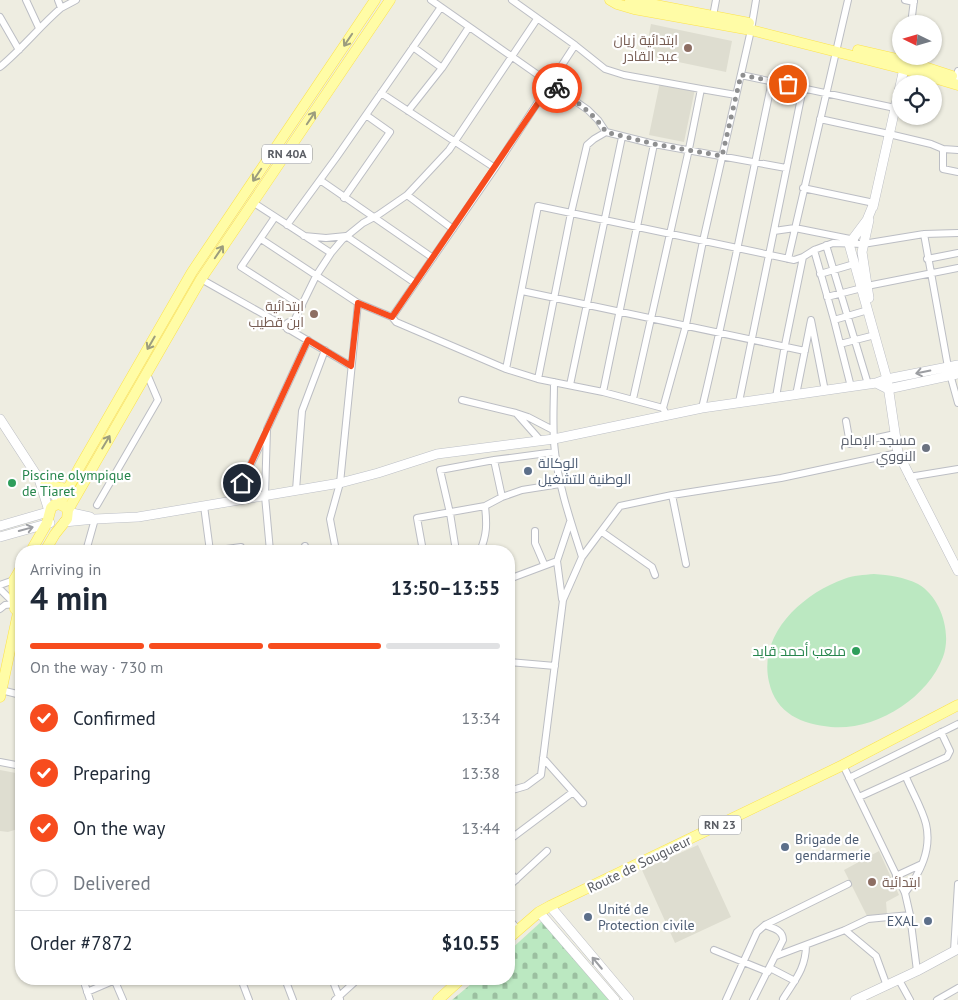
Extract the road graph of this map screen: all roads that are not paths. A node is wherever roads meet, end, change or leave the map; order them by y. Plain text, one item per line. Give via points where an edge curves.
1 (26, 0) edge
2 (58, 0) edge
3 (76, 0) edge
4 (375, 0) edge
5 (390, 0) edge
6 (431, 0) edge
7 (512, 0) edge
8 (610, 0) edge
9 (630, 0) edge
10 (716, 0) edge
11 (756, 0) edge
12 (848, 0) edge
13 (905, 0) edge
14 (914, 1) edge
15 (658, 2) edge
16 (679, 5) edge
17 (441, 7) junction
18 (61, 8) junction
19 (912, 15) edge
20 (713, 16) junction
21 (0, 17) edge
22 (537, 19) junction
23 (469, 27) junction
24 (751, 27) junction
25 (39, 28) junction
26 (575, 45) junction
27 (413, 47) junction
28 (837, 48) junction
29 (19, 50) junction
30 (511, 56) junction
31 (892, 59) edge
32 (916, 65) edge
33 (0, 67) edge
34 (442, 68) junction
35 (741, 75) junction
36 (958, 78) edge
37 (772, 81) junction
38 (551, 84) junction
39 (803, 88) junction
40 (701, 89) junction
41 (826, 92) junction
42 (381, 93) junction
43 (736, 96) junction
44 (892, 107) edge
45 (408, 111) junction
46 (366, 115) junction
47 (820, 119) junction
48 (892, 121) edge
49 (606, 132) junction
50 (889, 134) junction
51 (622, 137) junction
52 (455, 143) junction
53 (654, 144) junction
54 (943, 148) junction
55 (689, 149) junction
56 (958, 150) edge
57 (722, 156) junction
58 (755, 162) junction
59 (494, 168) junction
60 (786, 168) junction
61 (958, 172) edge
62 (320, 180) junction
63 (804, 188) junction
64 (407, 195) junction
65 (344, 198) junction
66 (254, 203) junction
67 (874, 203) junction
68 (571, 213) junction
69 (275, 217) junction
70 (372, 218) junction
71 (604, 220) junction
72 (287, 225) junction
73 (636, 227) junction
74 (453, 228) junction
75 (795, 228) junction
76 (774, 231) junction
77 (958, 233) edge
78 (670, 234) junction
79 (924, 234) junction
80 (304, 236) junction
81 (346, 236) junction
82 (261, 239) junction
83 (703, 241) junction
84 (851, 241) junction
85 (863, 244) junction
86 (826, 245) junction
87 (736, 248) junction
88 (814, 250) junction
89 (331, 253) junction
90 (958, 253) edge
91 (769, 255) junction
92 (803, 257) junction
93 (433, 258) junction
94 (788, 259) junction
95 (927, 259) junction
96 (854, 264) junction
97 (958, 268) edge
98 (834, 270) junction
99 (930, 273) junction
100 (820, 274) junction
101 (316, 276) junction
102 (201, 279) junction
103 (415, 283) junction
104 (865, 287) junction
105 (522, 291) junction
106 (841, 294) junction
107 (827, 297) junction
108 (554, 298) junction
109 (358, 303) junction
110 (587, 305) junction
111 (302, 306) junction
112 (868, 310) junction
113 (619, 311) junction
114 (847, 316) junction
115 (392, 317) junction
116 (651, 318) junction
117 (834, 320) junction
118 (686, 325) junction
119 (290, 327) junction
120 (720, 332) junction
121 (875, 335) junction
122 (751, 338) junction
123 (308, 340) junction
124 (854, 340) junction
125 (840, 344) junction
126 (785, 345) junction
127 (325, 350) junction
128 (806, 351) junction
129 (351, 366) junction
130 (506, 369) junction
131 (954, 370) edge
132 (147, 374) junction
133 (538, 379) junction
134 (554, 382) junction
135 (872, 384) junction
136 (888, 384) junction
137 (570, 385) junction
138 (851, 388) junction
139 (825, 391) junction
140 (603, 392) junction
141 (796, 394) junction
142 (776, 397) junction
143 (633, 399) junction
144 (462, 400) dead end
145 (739, 402) junction
146 (958, 403) edge
147 (702, 408) junction
148 (665, 412) junction
149 (516, 413) junction
150 (0, 419) edge
151 (846, 421) dead end
152 (267, 429) junction
153 (553, 434) junction
154 (895, 434) junction
155 (540, 440) junction
156 (470, 450) junction
157 (555, 452) junction
158 (898, 453) junction
159 (494, 460) junction
160 (472, 464) junction
161 (958, 469) edge
162 (910, 477) junction
163 (42, 482) junction
164 (340, 483) junction
165 (560, 484) junction
166 (67, 489) junction
167 (296, 490) junction
168 (672, 494) junction
169 (265, 496) junction
170 (502, 497) junction
171 (233, 501) junction
172 (97, 505) dead end
173 (204, 506) junction
174 (485, 506) junction
175 (64, 507) junction
176 (450, 512) junction
177 (49, 517) junction
178 (95, 518) junction
179 (571, 521) junction
180 (64, 523) junction
181 (0, 526) edge
182 (535, 531) dead end
183 (602, 532) junction
184 (0, 537) edge
185 (34, 545) edge
186 (48, 545) edge
187 (88, 545) edge
188 (210, 545) edge
189 (269, 545) edge
190 (335, 545) edge
191 (422, 545) edge
192 (455, 545) edge
193 (483, 545) edge
194 (582, 557) junction
195 (556, 560) junction
196 (544, 564) junction
197 (686, 564) dead end
198 (958, 571) edge
199 (655, 575) dead end
200 (515, 577) edge
201 (14, 580) joint
202 (0, 585) edge
203 (15, 586) edge
204 (0, 589) edge
205 (15, 600) edge
206 (563, 600) junction
207 (15, 603) edge
208 (0, 609) edge
209 (15, 627) edge
210 (515, 663) edge
211 (554, 666) junction
212 (1, 694) edge
213 (15, 695) edge
214 (958, 699) edge
215 (958, 705) edge
216 (936, 717) junction
217 (958, 726) edge
218 (941, 732) junction
219 (543, 758) junction
220 (0, 762) edge
221 (15, 765) edge
222 (843, 765) junction
223 (906, 777) junction
224 (849, 778) junction
225 (515, 789) edge
226 (573, 792) junction
227 (859, 797) junction
228 (583, 803) dead end
229 (515, 836) edge
230 (547, 851) dead end
231 (922, 864) junction
232 (896, 876) junction
233 (516, 880) edge
234 (848, 884) dead end
235 (958, 884) edge
236 (905, 893) junction
237 (550, 906) junction
238 (540, 912) junction
239 (910, 915) junction
240 (765, 925) junction
241 (515, 926) edge
242 (518, 930) junction
243 (845, 930) junction
244 (515, 933) edge
245 (806, 945) junction
246 (714, 950) dead end
247 (956, 950) edge
248 (776, 956) junction
249 (744, 962) junction
250 (769, 970) junction
251 (917, 971) junction
252 (899, 980) junction
253 (795, 981) junction
254 (85, 985) edge
255 (103, 985) edge
256 (116, 985) edge
257 (243, 985) edge
258 (287, 985) edge
259 (334, 985) edge
260 (352, 985) edge
261 (454, 985) edge
262 (887, 986) junction
263 (958, 988) edge
264 (87, 992) junction
265 (338, 999) edge
266 (783, 999) edge
267 (90, 1000) edge
268 (122, 1000) edge
269 (249, 1000) edge
270 (293, 1000) edge
271 (438, 1000) edge
272 (616, 1000) edge
273 (629, 1000) edge
274 (727, 1000) edge
275 (753, 1000) edge
276 (855, 1000) edge
277 (910, 1000) edge
278 (937, 1000) edge

1 - 25 street
2 - 18 street
3 - 18 street
4 -> 166 main road, RN 40A via 192,272
66 -> 5 main road, RN 40A
6 - 17 street
7 - 22 street
8 - 24 main road via 634,10
9 - 15 main road
10 - 20 street
11 - 24 street
12 - 28 street
13 - 14 street
14 - 19 street
15 - 16 main road
16 - 20 main road
17 - 23 street
17 - 27 street
18 - 25 street
20 - 24 main road
21 - 29 street
22 - 26 street
22 - 30 street
23 - 30 street
23 - 34 street
24 - 28 main road
24 - 35 street
25 - 29 street
26 - 38 street
26 - 40 street via 613,73
27 - 34 street
27 - 42 street
28 - 31 main road
28 - 41 street
29 - 33 street
30 - 38 street
30 - 52 street
32 - 36 main road
34 - 45 street
35 - 37 street
35 - 43 street
37 - 39 street
37 - 58 street
38 - 49 street via 588,110
38 - 59 street
39 - 41 street
39 - 60 street
40 - 43 street
40 - 55 street
41 - 44 street
41 - 47 street
42 - 45 street
42 - 46 street
43 - 57 street
45 - 52 street
46 - 62 street
46 - 65 street via 390,132
47 - 50 street
47 - 63 street
48 - 50 street
49 - 51 street
49 - 68 street via 587,145
50 - 54 street
50 - 67 street
51 - 53 street
51 - 71 street
52 - 59 street
52 - 64 street
53 - 55 street
53 - 73 street
54 - 56 street
54 - 61 street via 943,168
55 - 57 street
55 - 78 street
57 - 58 street
57 - 83 street
58 - 60 street
58 - 87 street
59 - 74 street
60 - 76 street
62 - 65 street
62 - 72 street
63 - 67 street
63 - 75 street
64 - 70 street
64 - 74 street
65 - 70 street
66 - 69 street
102 -> 66 main road, RN 40A
67 - 84 street via 867,220
67 - 85 street
68 - 71 street
68 - 105 street via 538,206
68 - 108 street
69 - 72 street
69 - 82 street
70 - 81 street
70 - 93 street
71 - 73 street
71 - 110 street
72 - 80 street
73 - 78 street
73 - 113 street
74 - 93 street
75 - 76 street
75 - 84 street
75 - 94 street
76 - 91 street
77 - 79 street
78 - 83 street
78 - 116 street
79 - 85 street
79 - 95 street
80 - 81 street
80 - 89 street
81 - 89 street
81 - 103 street
82 - 101 street
82 - 111 street via 241,267
83 - 87 street
83 - 118 street
84 - 85 street
84 - 86 street
84 - 96 street
85 - 104 street
86 - 88 street
86 - 98 street
87 - 91 street
87 - 120 street
88 - 92 street
88 - 100 street
89 - 101 street
90 - 95 street
91 - 94 street
91 - 122 street
92 - 94 street
92 - 126 street
93 - 103 street
95 - 99 street
96 - 98 street
96 - 104 street
97 - 99 street
98 - 100 street
98 - 106 street
99 - 104 street
99 - 131 street
100 - 107 street
101 - 109 street
101 - 111 street
102 - 119 street
102 - 132 main road, RN 40A
103 - 115 street
104 - 106 street
104 - 112 street
104 - 121 street
105 - 108 street
105 - 130 street
106 - 107 street
106 - 114 street
107 - 117 street
108 - 110 street
108 - 133 street
109 - 115 street
109 - 129 street
110 - 113 street
110 - 137 street
111 - 119 street
112 - 114 street
112 - 121 street
113 - 116 street
113 - 140 street
114 - 117 street
114 - 124 street
115 - 130 street via 396,322
116 - 118 street
116 - 143 street
117 - 125 street
118 - 120 street
118 - 148 street
119 - 123 street
120 - 122 street
120 - 147 street
121 - 124 street
121 - 136 street
122 - 126 street
122 - 145 street
123 - 127 street
123 - 152 street
124 - 125 street
124 - 135 street
125 - 138 street
126 - 128 street
126 - 142 street
127 - 129 street
127 - 167 street via 302,411
128 - 139 street via 812,320
128 - 141 street
129 - 164 street
130 - 133 street
131 - 136 street
131 - 146 street
132 - 172 street via 158,400
175 -> 132 main road, RN 40A
133 - 134 street
134 - 137 street
134 - 153 street
135 - 136 street
135 - 138 street
136 - 154 street
137 - 140 street
138 - 139 street
139 - 141 street
140 - 143 street
141 - 142 street
142 - 145 street
143 - 148 street
144 - 149 street
145 - 147 street
147 - 148 street
148 - 153 street
149 - 153 street
149 - 155 street
150 - 163 street
151 - 154 street via 850,444
152 - 169 street
152 - 171 street
153 - 155 street
153 - 157 street
154 - 158 street
155 - 156 street
156 - 160 street
156 - 164 street via 437,454
157 - 159 street
157 - 165 street
158 - 162 street
158 - 168 street via 781,478
159 - 160 street
159 - 170 street
160 - 176 street via 440,470
161 - 162 street
162 - 198 street
163 - 166 main road
163 - 175 street
163 - 177 street
164 - 167 street
164 - 190 street via 330,519
165 - 170 street
165 - 179 street
166 - 175 main road, RN 40A
167 - 169 street
168 - 183 street via 620,506
168 - 197 street
169 - 171 street
169 - 189 street
170 - 174 street
171 - 173 street
173 - 178 street via 138,517
173 - 188 street
174 - 176 street
174 - 193 street via 488,527
175 - 177 main road via 53,506
175 - 178 street
175 - 180 main road via 68,519
176 - 191 street via 417,518
176 - 192 street
177 - 180 main road via 58,524
177 - 181 street
184 -> 177 street
177 - 185 main road
178 - 180 street
178 - 187 street
179 - 194 street
179 - 195 street
180 - 186 main road
182 - 196 street via 535,543
183 - 194 street
183 - 199 street via 652,567
194 - 206 street
195 - 196 street
195 - 206 street
196 - 200 street
201 - 202 street
201 - 203 main road
204 - 205 street
206 - 211 street
207 - 208 street
209 - 212 main road
210 - 211 street
211 - 219 street
212 - 213 street
214 - 216 main road, RN 23
215 - 216 main road, RN 23
216 - 222 main road, Route de Sougueur / RN 23
217 - 218 street
218 - 223 street via 950,751 947,756
218 - 224 street
219 - 225 street via 541,775
219 - 226 street
220 - 221 street
222 - 224 street
222 - 237 main road, Route de Sougueur / RN 23
223 - 227 street
223 - 231 street via 926,823 927,843
224 - 227 street
226 - 228 street
226 - 229 street
227 - 232 street
230 - 233 street
231 - 232 street
231 - 236 street
232 - 236 street
234 - 240 street
235 - 247 street
236 - 239 street
237 - 238 main road, Route de Sougueur / RN 23
273 -> 237 street
238 - 242 main road, Route de Sougueur / RN 23
238 - 272 street
239 - 243 street via 868,919
239 - 251 street
240 - 248 street via 783,936
240 - 249 street via 757,932
241 - 242 street
242 - 244 main road, Route de Sougueur / RN 23
243 - 245 street
243 - 262 street via 876,956
245 - 248 street
245 - 253 street via 805,962
246 - 249 street
247 - 251 street
248 - 250 street
249 - 250 street
249 - 274 street
250 - 253 street
250 - 275 street
251 - 252 street
252 - 262 street
252 - 277 street
253 - 266 street
254 - 264 street
255 - 264 street
256 - 268 street
257 - 269 street
258 - 270 street
259 - 265 street
260 - 265 street
261 - 271 main road
262 - 276 street
263 - 278 street
264 - 267 street

